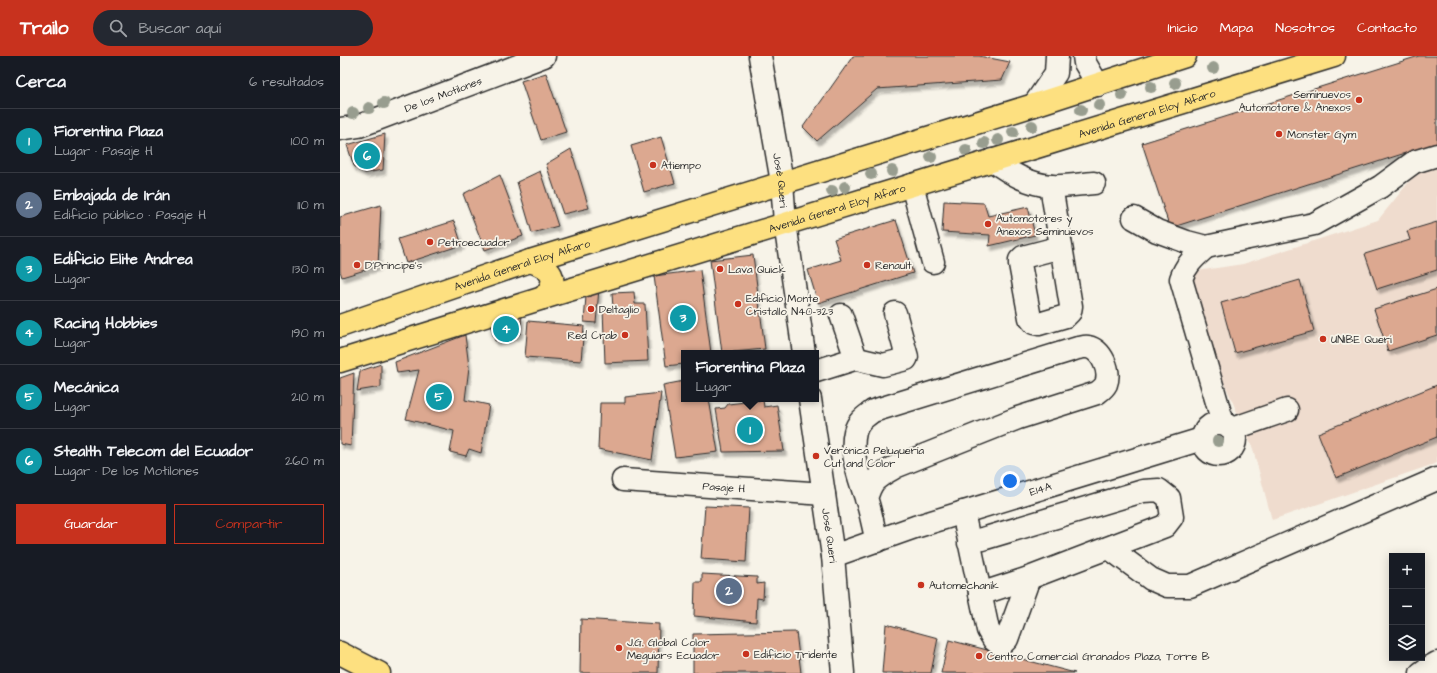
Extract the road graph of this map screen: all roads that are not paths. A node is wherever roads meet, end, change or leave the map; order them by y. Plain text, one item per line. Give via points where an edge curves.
1 (544, 56) edge
2 (760, 56) edge
3 (1057, 56) edge
4 (1084, 56) edge
5 (1185, 56) edge
6 (1334, 56) edge
7 (1098, 85) junction
8 (1034, 105) junction
9 (340, 129) edge
10 (1437, 155) edge
11 (992, 160) junction
12 (782, 182) junction
13 (1094, 183) dead end
14 (912, 185) junction
15 (1051, 186) junction
16 (1134, 218) dead end
17 (785, 223) junction
18 (1061, 247) dead end
19 (1206, 247) junction
20 (530, 262) junction
21 (933, 262) dead end
22 (543, 298) junction
23 (895, 313) dead end
24 (842, 315) dead end
25 (340, 326) edge
26 (804, 350) edge
27 (853, 358) junction
28 (340, 361) edge
29 (819, 370) edge
30 (810, 402) edge
31 (1287, 410) dead end
32 (1228, 426) junction
33 (1202, 439) junction
34 (1437, 479) edge
35 (623, 480) dead end
36 (824, 494) junction
37 (866, 499) junction
38 (963, 512) junction
39 (877, 541) junction
40 (969, 543) junction
41 (1109, 548) junction
42 (833, 556) junction
43 (1029, 578) junction
44 (980, 594) junction
45 (340, 654) edge
46 (1437, 663) edge
47 (380, 673) edge
48 (843, 673) edge
49 (1421, 673) edge

1 - 9 street, De los Motilones via 359,126
2 - 12 street, José Queri
3 - 8 street via 1056,72
4 - 7 street
5 - 7 main road, Avenida General Eloy Alfaro
6 - 11 main road, Avenida General Eloy Alfaro
7 - 8 main road, Avenida General Eloy Alfaro
8 - 12 main road, Avenida General Eloy Alfaro
10 - 19 street via 1414,162 1380,187 1314,224
11 - 14 main road, Avenida General Eloy Alfaro
11 - 15 street via 1011,174 1034,183
12 - 17 street, José Queri
12 - 20 main road, Avenida General Eloy Alfaro
13 - 15 street
14 - 17 main road, Avenida General Eloy Alfaro
14 - 21 street
15 - 18 street
16 - 19 street via 1157,231
17 - 22 main road, Avenida General Eloy Alfaro
17 - 26 street, José Queri
19 - 32 street via 1191,260 1182,279
20 - 22 main road via 547,269 552,276 549,291
20 - 25 main road, Avenida General Eloy Alfaro
22 - 28 main road, Avenida General Eloy Alfaro
23 - 27 street via 906,359 883,365
24 - 27 street via 854,353
27 - 29 street
30 - 36 street, José Queri
31 - 32 street
32 - 33 street via 1213,423 1206,429
32 - 33 street via 1235,439 1232,448 1224,454 1210,452
33 - 38 street, E14A
34 - 41 street via 1190,586 1167,586 1151,579
35 - 36 street, Pasaje H
36 - 42 street, José Queri
37 - 37 street via 870,485 895,467 1018,418 1097,393 1106,385 1108,379 1102,358 1088,347 1078,348 873,412 862,419 855,431 854,450
37 - 39 street
38 - 39 street, E14A
38 - 40 street
39 - 42 street, E14A
40 - 41 street via 1143,491 1159,490 1169,498 1172,517 1165,526
40 - 44 street
41 - 43 street
42 - 48 street, José Queri
43 - 44 street
43 - 44 street via 1007,639 1003,643 999,644 994,640 988,630
45 - 47 main road
46 - 49 street

